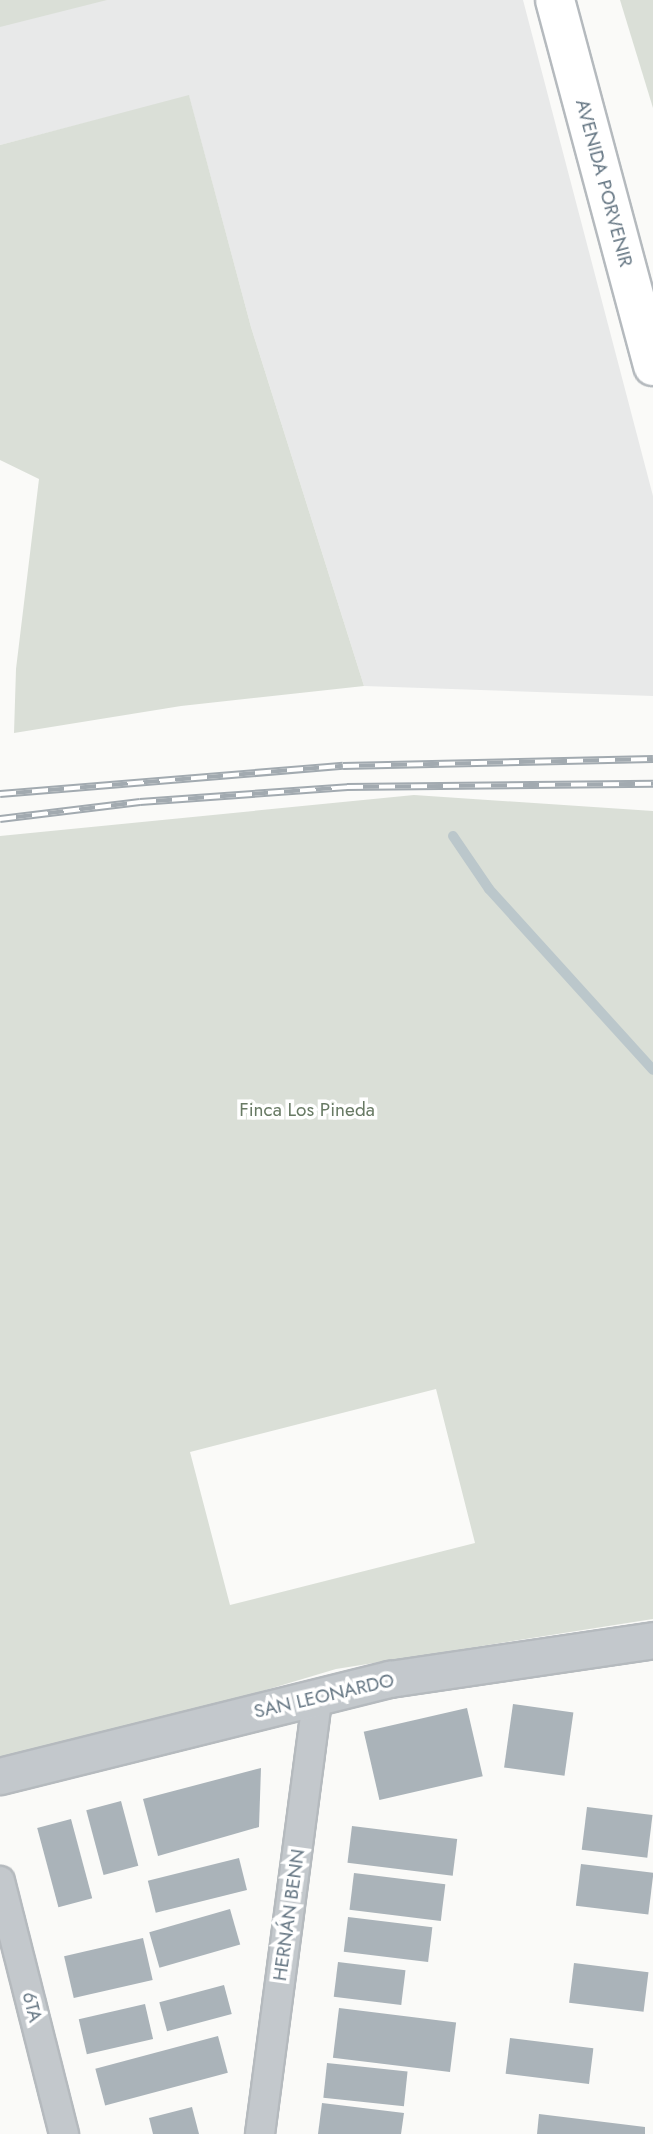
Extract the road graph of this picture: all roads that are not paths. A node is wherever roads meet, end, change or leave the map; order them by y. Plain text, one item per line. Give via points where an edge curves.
1 (555, 0) edge
2 (653, 366) edge
3 (653, 1640) edge
4 (318, 1696) junction
5 (0, 1776) edge
6 (0, 1881) edge
7 (64, 2134) edge
8 (260, 2134) edge

1 - 2 main road, AVENIDA PORVENIR
3 - 4 street, SAN LEONARDO via 390,1679
4 - 5 street, SAN LEONARDO
4 - 8 street, HERNÁN BENN
6 - 7 street, 6TA

